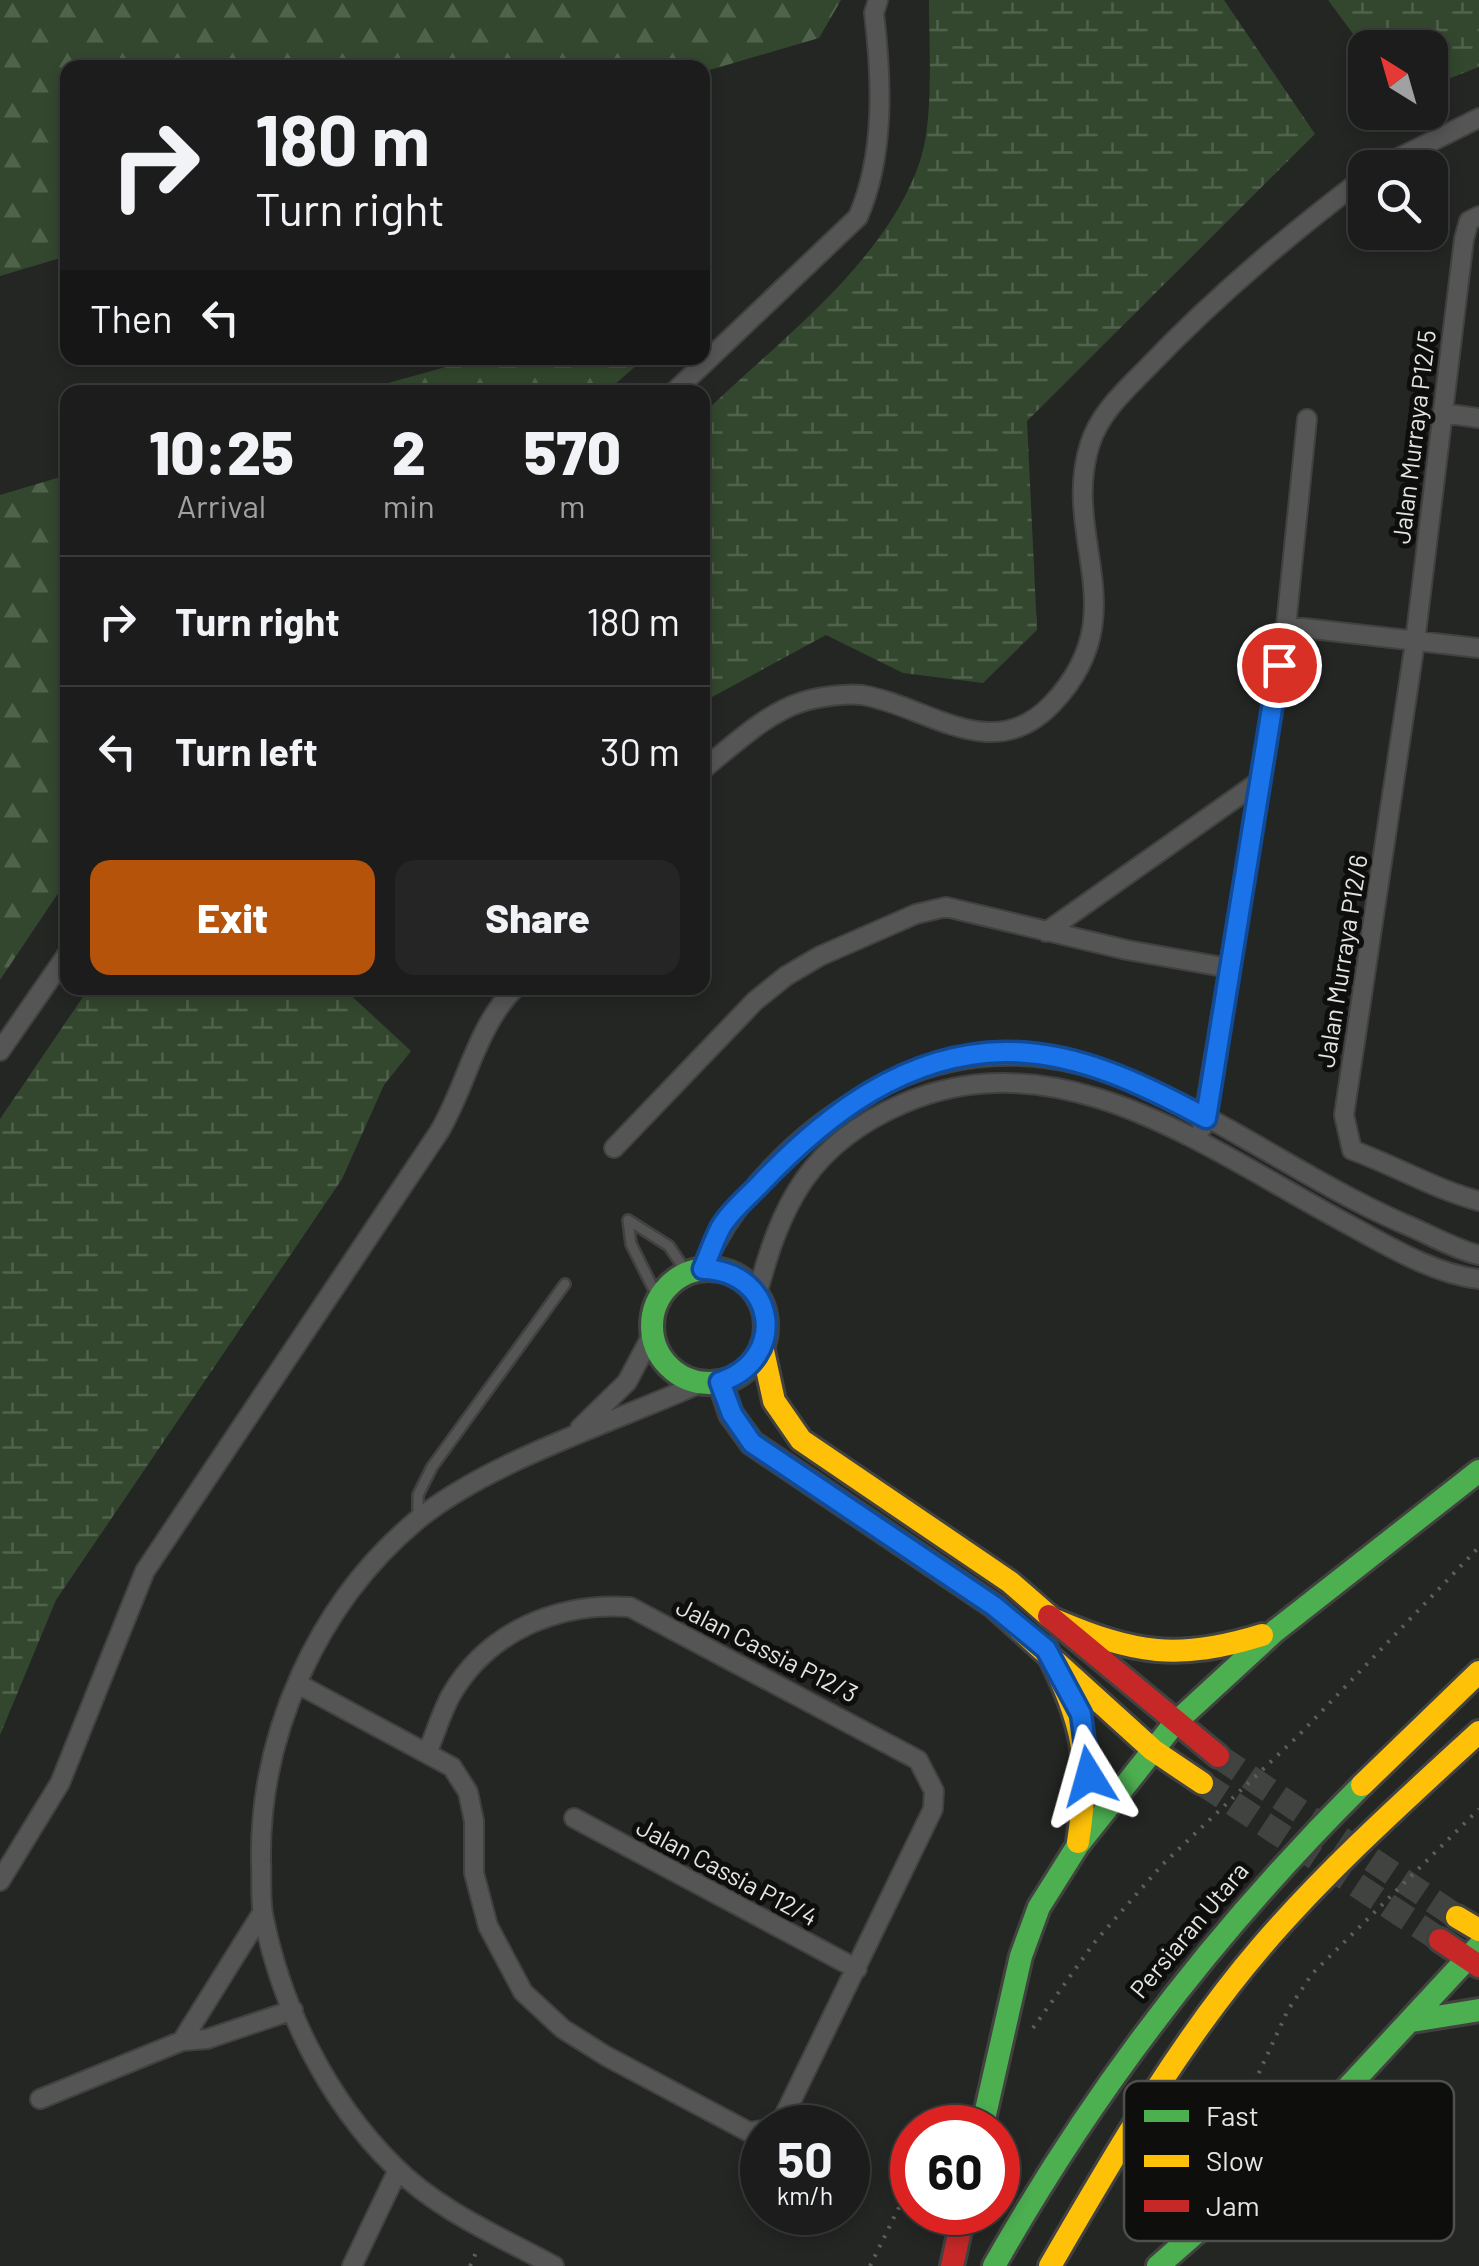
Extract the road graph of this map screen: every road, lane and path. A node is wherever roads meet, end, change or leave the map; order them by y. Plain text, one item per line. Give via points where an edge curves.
1 (878, 0) edge
2 (1479, 118) edge
3 (1414, 150) edge
4 (1348, 192) edge
5 (1479, 216) edge
6 (710, 358) edge
7 (702, 365) edge
8 (681, 385) edge
9 (1442, 414) junction
10 (1479, 418) edge
11 (1308, 420) dead end
12 (1286, 626) junction
13 (1415, 642) junction
14 (1479, 648) edge
15 (710, 764) edge
16 (1257, 783) junction
17 (1046, 932) junction
18 (60, 965) edge
19 (1228, 968) junction
20 (510, 995) edge
21 (0, 1051) edge
22 (1206, 1118) junction
23 (1196, 1142) junction
24 (614, 1148) dead end
25 (1479, 1201) edge
26 (1479, 1255) edge
27 (695, 1271) junction
28 (1479, 1279) edge
29 (565, 1284) dead end
30 (758, 1296) junction
31 (658, 1298) junction
32 (652, 1335) junction
33 (762, 1346) junction
34 (711, 1382) junction
35 (568, 1438) junction
36 (1479, 1470) edge
37 (418, 1519) junction
38 (1479, 1548) edge
39 (1055, 1620) junction
40 (1275, 1631) junction
41 (1046, 1649) junction
42 (1479, 1672) edge
43 (298, 1684) junction
44 (1174, 1724) junction
45 (1479, 1732) edge
46 (1152, 1750) junction
47 (427, 1753) junction
48 (1218, 1756) tunnel mouth
49 (1202, 1782) tunnel mouth
50 (1479, 1809) edge
51 (574, 1818) dead end
52 (1078, 1845) junction
53 (0, 1881) edge
54 (262, 1913) junction
55 (1457, 1916) tunnel mouth
56 (1479, 1930) edge
57 (1440, 1940) tunnel mouth
58 (1475, 1957) edge
59 (857, 1970) junction
60 (293, 2010) junction
61 (1479, 2010) edge
62 (1412, 2021) junction
63 (1033, 2028) dead end
64 (182, 2041) junction
65 (1161, 2081) edge
66 (1255, 2081) edge
67 (1356, 2081) edge
68 (40, 2099) dead end
69 (790, 2105) edge
70 (987, 2105) edge
71 (740, 2127) edge
72 (1124, 2143) edge
73 (398, 2170) junction
74 (890, 2226) edge
75 (959, 2235) edge
76 (1190, 2241) edge
77 (352, 2266) edge
78 (554, 2266) edge
79 (870, 2266) edge
80 (952, 2266) edge
81 (994, 2266) edge
82 (1050, 2266) edge
83 (1158, 2266) edge

1 - 6 street via 878,150 858,217
2 - 3 street
4 - 15 street via 1206,306 1105,412 1082,483 1094,618 1088,651 1053,703 1028,725 992,733 936,723 861,695 801,702
5 - 9 street, Jalan Murraya P12/5 via 1469,221 1464,240
7 - 8 street
9 - 10 street
9 - 13 street, Jalan Murraya P12/5
11 - 12 street
12 - 13 street
12 - 16 street
13 - 14 street
13 - 25 street, Jalan Murraya P12/6 via 1344,1115 1346,1138 1352,1150 1437,1190
16 - 17 street
16 - 19 street
17 - 19 street
17 - 24 street via 946,907 820,956 754,1002
18 - 21 street
19 - 22 street
20 - 53 street via 484,1029 462,1094 438,1132 145,1571 60,1783
22 - 23 street
22 - 26 street via 1372,1209
22 - 27 street via 1152,1088 1068,1060 1004,1052 929,1065 838,1109 798,1144 722,1225
23 - 28 street via 1410,1257
23 - 30 street via 1141,1112 1071,1087 1002,1080 930,1092 856,1130 807,1172 783,1210
27 - 30 main road via 734,1274
27 - 31 main road
27 - 31 lane via 628,1220 631,1244
29 - 37 lane via 432,1468 418,1495
30 - 33 main road via 766,1320
31 - 32 main road
32 - 34 main road via 664,1362 687,1379
32 - 35 street via 627,1382
33 - 34 main road via 746,1370
33 - 39 main road via 774,1400 801,1440 968,1552
34 - 35 street
34 - 41 main road via 752,1443 994,1606
35 - 37 street
36 - 40 main road
37 - 43 street via 360,1574 309,1654
38 - 63 path via 1299,1736 1162,1865
39 - 40 main road via 1122,1650 1169,1656 1218,1650
39 - 44 main road
40 - 44 main road
41 - 46 main road
41 - 52 main road via 1081,1714 1089,1776
42 - 81 main road, Persiaran Utara via 1338,1805 1230,1920 1128,2046 1037,2184
43 - 47 street
43 - 54 street via 276,1743 261,1826
44 - 46 main road
44 - 48 main road
45 - 65 main road via 1296,1908
46 - 49 main road
46 - 52 main road
47 - 59 street, Jalan Cassia P12/3 via 451,1694 493,1645 547,1614 588,1604 630,1607 904,1749 928,1774 933,1809
47 - 71 street via 452,1767 468,1792 474,1873 488,1926 523,1992 606,2056
50 - 66 path via 1312,1974
51 - 59 street, Jalan Cassia P12/4
52 - 70 main road via 1020,1956
54 - 60 street
54 - 64 street
55 - 56 main road
57 - 58 main road
58 - 62 main road
59 - 69 street, Jalan Cassia P12/3
60 - 64 street
60 - 73 street via 346,2111
61 - 62 main road
62 - 67 main road
64 - 68 street
72 - 82 main road
73 - 77 street
73 - 78 street
74 - 79 path
75 - 80 main road
76 - 83 main road

